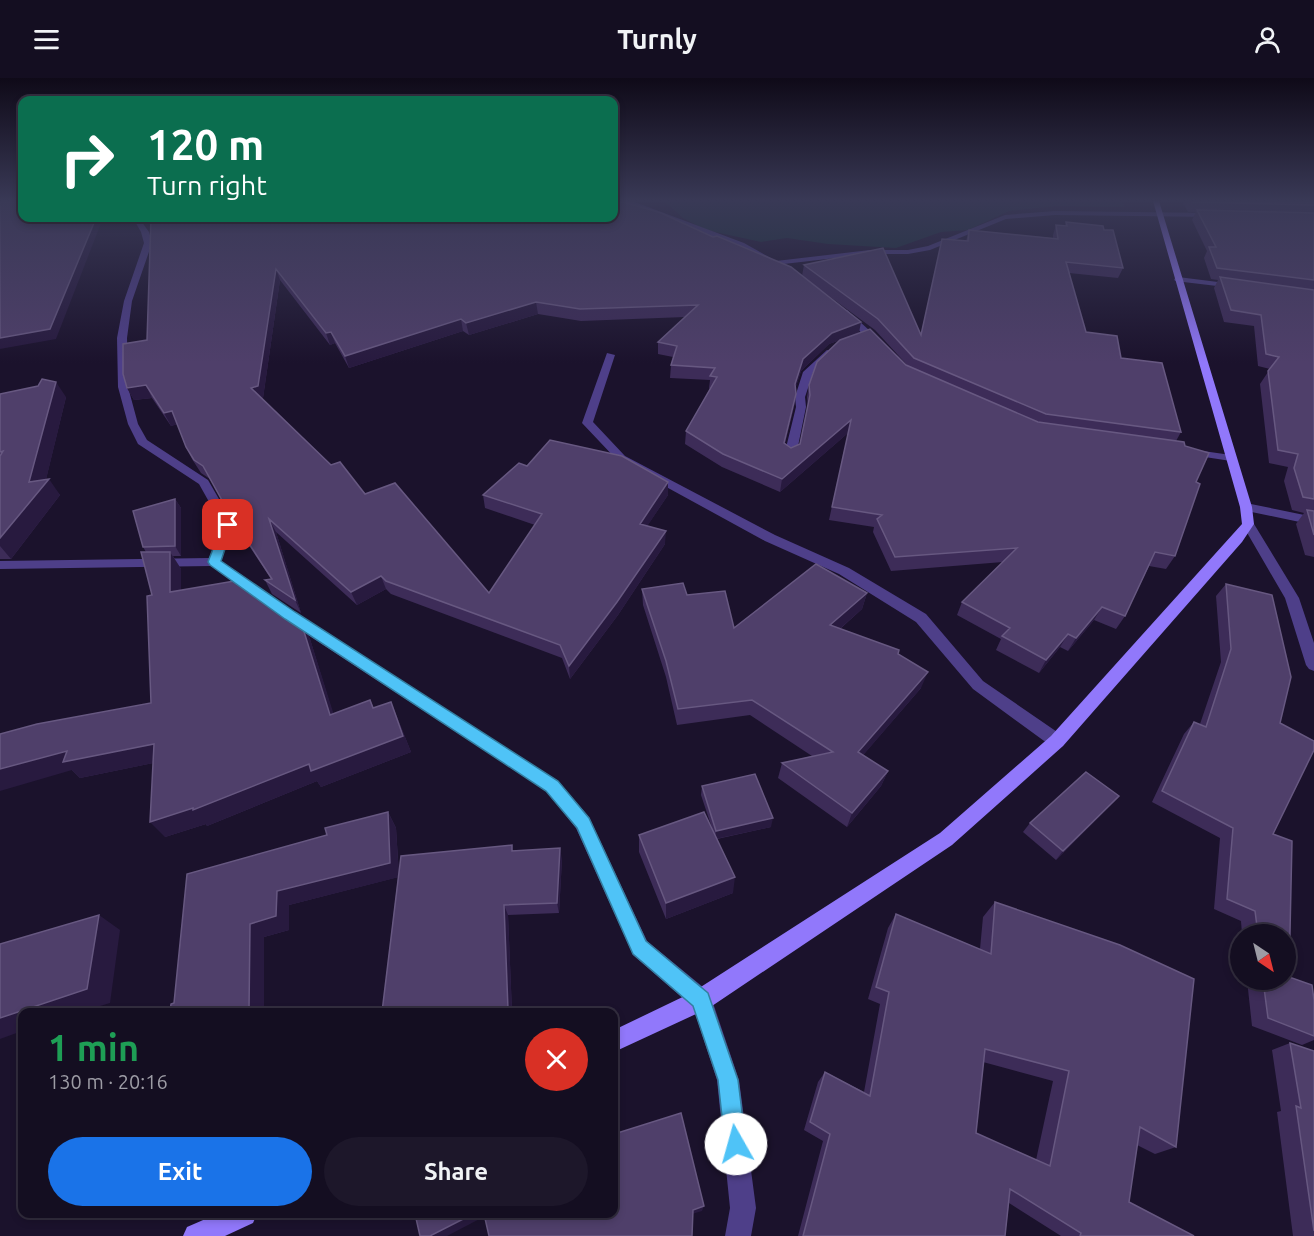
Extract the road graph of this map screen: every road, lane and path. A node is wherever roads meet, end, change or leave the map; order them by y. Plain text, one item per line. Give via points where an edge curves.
1 (144, 255) edge
2 (760, 255) edge
3 (844, 255) edge
4 (1171, 255) edge
5 (775, 263) junction
6 (791, 272) edge
7 (1178, 279) junction
8 (1246, 288) edge
9 (833, 304) edge
10 (843, 344) edge
11 (887, 353) edge
12 (610, 355) dead end
13 (1184, 452) edge
14 (790, 456) edge
15 (1231, 458) junction
16 (1246, 507) junction
17 (1314, 521) edge
18 (1248, 524) junction
19 (214, 562) junction
20 (0, 565) edge
21 (1314, 665) edge
22 (1057, 741) junction
23 (701, 1000) junction
24 (618, 1039) edge
25 (235, 1218) edge
26 (196, 1236) edge
27 (738, 1236) edge

1 - 19 street via 128,301 122,338 123,387 142,442 204,482 228,525
2 - 5 street
3 - 5 street
4 - 7 street
5 - 6 street
7 - 8 street
7 - 15 street
9 - 11 street
10 - 14 street via 808,372
12 - 22 street via 587,423 621,458 770,537 844,571 921,618 978,685
13 - 15 street
15 - 16 street
16 - 17 street
16 - 18 street
18 - 21 street via 1292,598
18 - 22 street
19 - 20 street
19 - 23 street via 290,616 552,786 583,823 639,948
22 - 23 street via 946,839
23 - 24 street
23 - 27 street via 728,1080 743,1209
25 - 26 street

